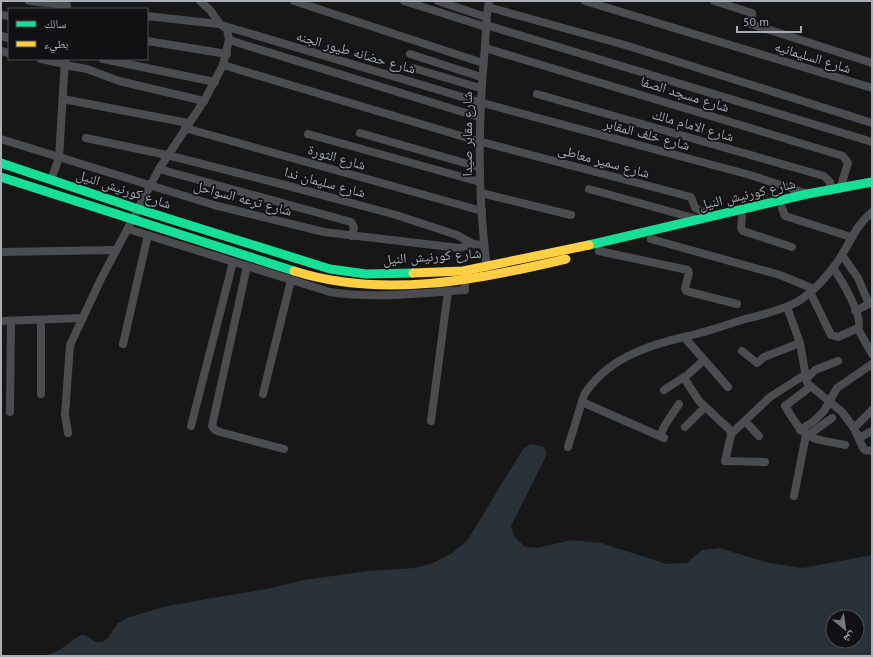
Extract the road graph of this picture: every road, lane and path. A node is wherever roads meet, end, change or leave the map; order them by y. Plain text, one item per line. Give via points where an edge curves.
1 (29, 1) edge
2 (200, 1) edge
3 (294, 1) edge
4 (404, 1) edge
5 (438, 1) edge
6 (585, 1) edge
7 (714, 1) edge
8 (489, 4) edge
9 (69, 6) edge
10 (148, 16) edge
11 (486, 23) junction
12 (222, 26) junction
13 (229, 40) junction
14 (148, 41) edge
15 (485, 48) junction
16 (227, 54) junction
17 (410, 54) dead end
18 (47, 60) edge
19 (107, 60) edge
20 (65, 63) edge
21 (483, 63) junction
22 (872, 63) edge
23 (223, 65) junction
24 (413, 68) dead end
25 (481, 77) junction
26 (215, 82) junction
27 (480, 88) junction
28 (872, 88) edge
29 (538, 94) dead end
30 (64, 99) junction
31 (204, 101) junction
32 (480, 102) junction
33 (479, 117) junction
34 (872, 123) edge
35 (187, 125) junction
36 (360, 133) dead end
37 (308, 134) dead end
38 (86, 138) dead end
39 (1, 140) edge
40 (478, 141) junction
41 (872, 142) edge
42 (167, 155) junction
43 (59, 158) junction
44 (1, 163) edge
45 (479, 167) junction
46 (159, 169) junction
47 (1, 177) edge
48 (51, 180) junction
49 (480, 182) junction
50 (872, 182) edge
51 (150, 186) junction
52 (589, 189) dead end
53 (836, 190) junction
54 (872, 190) edge
55 (481, 193) junction
56 (807, 194) junction
57 (782, 208) junction
58 (138, 209) junction
59 (482, 211) junction
60 (571, 214) dead end
61 (871, 214) edge
62 (713, 217) junction
63 (742, 217) junction
64 (132, 219) junction
65 (700, 220) junction
66 (128, 229) junction
67 (148, 235) junction
68 (352, 236) junction
69 (851, 237) junction
70 (652, 240) junction
71 (474, 244) junction
72 (484, 245) junction
73 (792, 247) dead end
74 (116, 250) junction
75 (1, 252) edge
76 (599, 252) junction
77 (842, 255) junction
78 (233, 262) junction
79 (247, 266) junction
80 (487, 267) junction
81 (833, 268) junction
82 (384, 274) junction
83 (465, 279) junction
84 (291, 280) junction
85 (385, 286) junction
86 (448, 291) junction
87 (812, 291) junction
88 (737, 304) dead end
89 (787, 307) junction
90 (855, 311) junction
91 (83, 318) junction
92 (42, 320) junction
93 (1, 321) edge
94 (11, 321) junction
95 (858, 328) junction
96 (679, 338) junction
97 (800, 343) junction
98 (123, 344) dead end
99 (742, 351) dead end
100 (872, 354) edge
101 (704, 360) junction
102 (838, 361) dead end
103 (872, 364) edge
104 (684, 377) junction
105 (807, 380) junction
106 (728, 387) dead end
107 (664, 390) dead end
108 (41, 394) dead end
109 (263, 394) dead end
110 (830, 401) junction
111 (582, 402) junction
112 (679, 404) dead end
113 (705, 407) junction
114 (872, 410) edge
115 (10, 412) dead end
116 (832, 418) dead end
117 (431, 421) dead end
118 (745, 421) junction
119 (191, 426) dead end
120 (685, 427) dead end
121 (854, 428) junction
122 (872, 431) edge
123 (68, 433) dead end
124 (804, 433) junction
125 (731, 434) junction
126 (759, 436) dead end
127 (859, 438) junction
128 (845, 445) dead end
129 (568, 447) dead end
130 (284, 449) dead end
131 (868, 450) edge
132 (765, 462) dead end
133 (794, 496) dead end

1 - 9 street
2 - 12 street
3 - 21 street
4 - 11 street
5 - 11 street
6 - 28 street, شارع السليمانيه
7 - 22 street via 752,13 751,24
8 - 11 street, شارع مقابر صيدا
8 - 34 street
10 - 12 street, شارع حضانه طيور الجنه
11 - 15 street, شارع مقابر صيدا
11 - 41 street
12 - 13 street via 227,29
12 - 32 street, شارع حضانه طيور الجنه
13 - 16 street
13 - 33 street
14 - 16 street
15 - 21 street, شارع مقابر صيدا
15 - 53 street, شارع مسجد الصفا via 843,156 848,163
16 - 23 street
17 - 25 street
18 - 20 street
19 - 26 street
20 - 30 street
20 - 31 street via 119,81
21 - 25 street, شارع مقابر صيدا
23 - 26 street
23 - 40 street
24 - 27 street
25 - 27 street, شارع مقابر صيدا
26 - 31 street
27 - 32 street, شارع مقابر صيدا
29 - 53 street, شارع الامام مالك via 824,176
30 - 35 street, شارع الثورة
30 - 43 street
31 - 35 street
32 - 33 street, شارع مقابر صيدا
32 - 56 street, شارع خلف المقابر via 750,175
33 - 40 street, شارع مقابر صيدا
35 - 42 street
35 - 59 street, شارع الثورة
36 - 45 street
37 - 49 street
38 - 42 street, شارع سليمان ندا
39 - 43 street, شارع ترعه السواحل
40 - 45 street, شارع مقابر صيدا
40 - 62 street, شارع سمير معاطى via 691,197 695,208
42 - 46 street
42 - 71 street, شارع سليمان ندا via 396,215 456,235
43 - 48 street
43 - 51 street, شارع ترعه السواحل
44 - 48 main road, شارع كورنيش النيل
45 - 49 street, شارع مقابر صيدا
46 - 51 street
46 - 68 street via 351,222 354,227
47 - 64 main road, شارع كورنيش النيل
48 - 58 main road, شارع كورنيش النيل
49 - 55 street, شارع مقابر صيدا
50 - 53 main road, شارع كورنيش النيل
51 - 58 street
51 - 68 street, شارع ترعه السواحل via 259,216
52 - 65 street
53 - 56 main road, شارع كورنيش النيل
54 - 57 main road, شارع كورنيش النيل
55 - 59 street, شارع مقابر صيدا
55 - 60 street
56 - 62 main road, شارع كورنيش النيل
57 - 63 main road, شارع كورنيش النيل
57 - 69 street via 785,216
58 - 64 street
58 - 82 main road, شارع كورنيش النيل via 312,264 348,272
59 - 72 street, شارع مقابر صيدا
61 - 69 street via 856,228
62 - 65 main road, شارع كورنيش النيل
63 - 70 main road, شارع كورنيش النيل
63 - 73 street via 743,232
64 - 66 street
64 - 85 main road, شارع كورنيش النيل via 310,276
65 - 80 main road, شارع كورنيش النيل
66 - 67 street
66 - 74 street
67 - 78 street
67 - 98 street
68 - 71 street, شارع ترعه السواحل via 459,248
69 - 77 street
70 - 76 main road, شارع كورنيش النيل
70 - 87 street via 780,275
71 - 72 street, شارع ترعه السواحل
72 - 80 street, شارع مقابر صيدا
74 - 75 street
74 - 91 street
76 - 83 main road, شارع كورنيش النيل via 522,270
76 - 88 street via 688,270 686,291
77 - 81 street
77 - 90 street via 858,278 869,305
78 - 79 street
78 - 119 street
79 - 84 street
79 - 130 street via 212,426 220,432
80 - 82 main road, شارع كورنيش النيل via 463,271
81 - 87 street
81 - 90 street via 845,286
82 - 85 main road
83 - 85 main road, شارع كورنيش النيل
83 - 86 street via 465,290
84 - 86 street via 330,292 364,296
84 - 109 street
86 - 117 street
87 - 89 street
87 - 95 street via 832,335 838,337
89 - 96 street
89 - 97 street
90 - 95 street via 860,324
91 - 92 street
91 - 123 street via 69,352 65,415
92 - 94 street
92 - 108 street
93 - 94 street
94 - 115 street
95 - 100 street
96 - 101 street
96 - 111 street via 650,345 623,358 589,388
97 - 99 street via 764,357 757,363
97 - 105 street
101 - 104 street
101 - 106 street
102 - 105 street via 815,370
103 - 110 street via 842,383
104 - 107 street
104 - 113 street
105 - 110 street
105 - 118 street via 770,397
105 - 124 street via 785,405
110 - 121 street
110 - 124 street
111 - 112 street via 662,437 665,425
111 - 129 street
113 - 120 street
113 - 125 street via 730,430
114 - 121 street
116 - 124 street
118 - 125 street
118 - 126 street
121 - 127 street
122 - 127 street
124 - 128 street
124 - 133 street
125 - 132 street via 725,461
127 - 131 street

